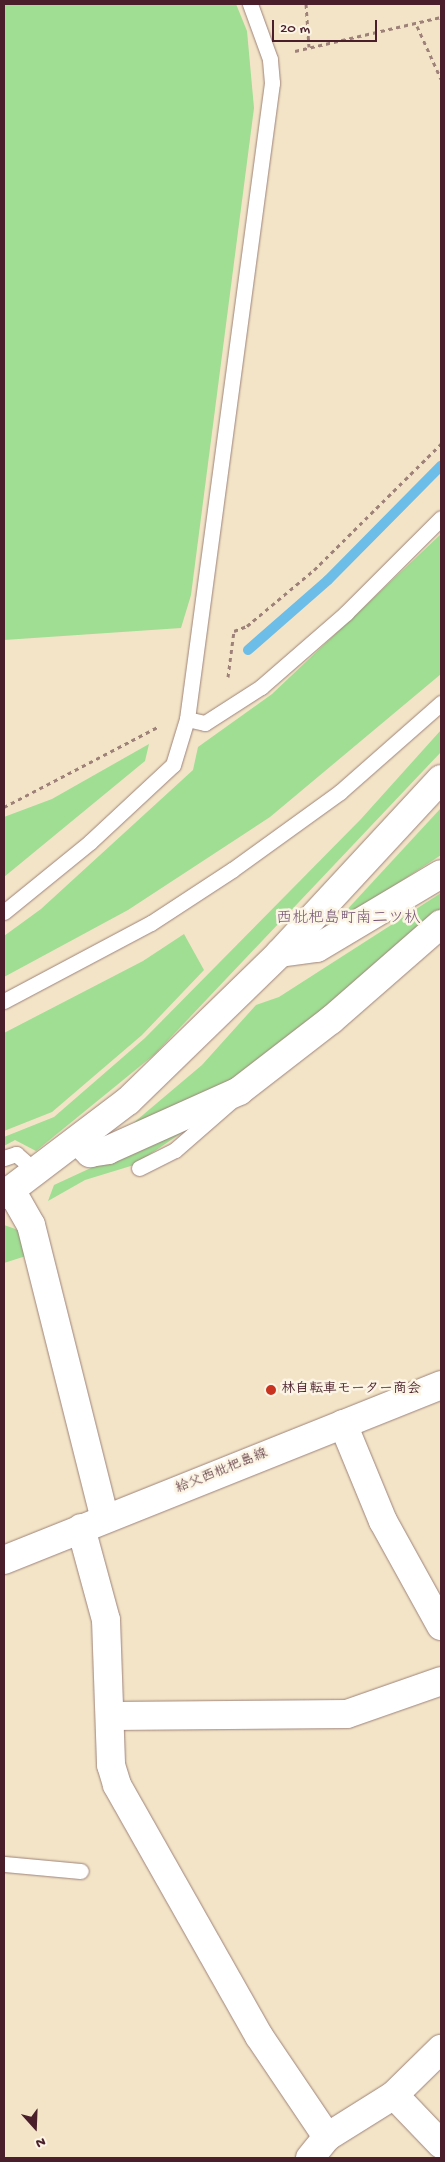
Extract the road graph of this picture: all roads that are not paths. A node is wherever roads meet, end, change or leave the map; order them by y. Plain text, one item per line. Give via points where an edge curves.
1 (250, 4) edge
2 (441, 518) edge
3 (441, 703) edge
4 (187, 720) junction
5 (441, 779) edge
6 (441, 874) edge
7 (4, 912) edge
8 (441, 924) edge
9 (280, 952) junction
10 (4, 1002) edge
11 (239, 1091) junction
12 (79, 1142) junction
13 (4, 1158) edge
14 (139, 1168) dead end
15 (37, 1172) junction
16 (7, 1192) edge
17 (441, 1385) edge
18 (343, 1424) junction
19 (93, 1523) junction
20 (4, 1560) edge
21 (441, 1626) edge
22 (441, 1681) edge
23 (112, 1716) junction
24 (4, 1864) edge
25 (81, 1871) dead end
26 (441, 2049) edge
27 (394, 2095) junction
28 (327, 2137) junction
29 (441, 2144) edge
30 (310, 2158) edge

1 - 4 lane via 270,58 268,122
2 - 4 lane via 346,614 261,687 205,723
3 - 10 lane via 340,792 232,870 151,923
4 - 7 lane via 172,766 90,842
5 - 9 street
6 - 9 street via 318,948
8 - 11 street via 331,1020
9 - 12 street
11 - 12 street via 108,1150 90,1153
11 - 14 lane via 202,1131
12 - 15 street
13 - 15 lane via 16,1154
15 - 16 street
16 - 19 street via 31,1225
17 - 18 street, 給父西枇杷島線
18 - 19 street, 給父西枇杷島線
18 - 21 street via 383,1521
19 - 20 street, 給父西枇杷島線
19 - 23 street via 106,1620
22 - 23 street via 347,1714
23 - 28 street via 111,1765 117,1785 259,2036
24 - 25 lane
26 - 27 street
27 - 28 street
27 - 29 street
28 - 30 street

